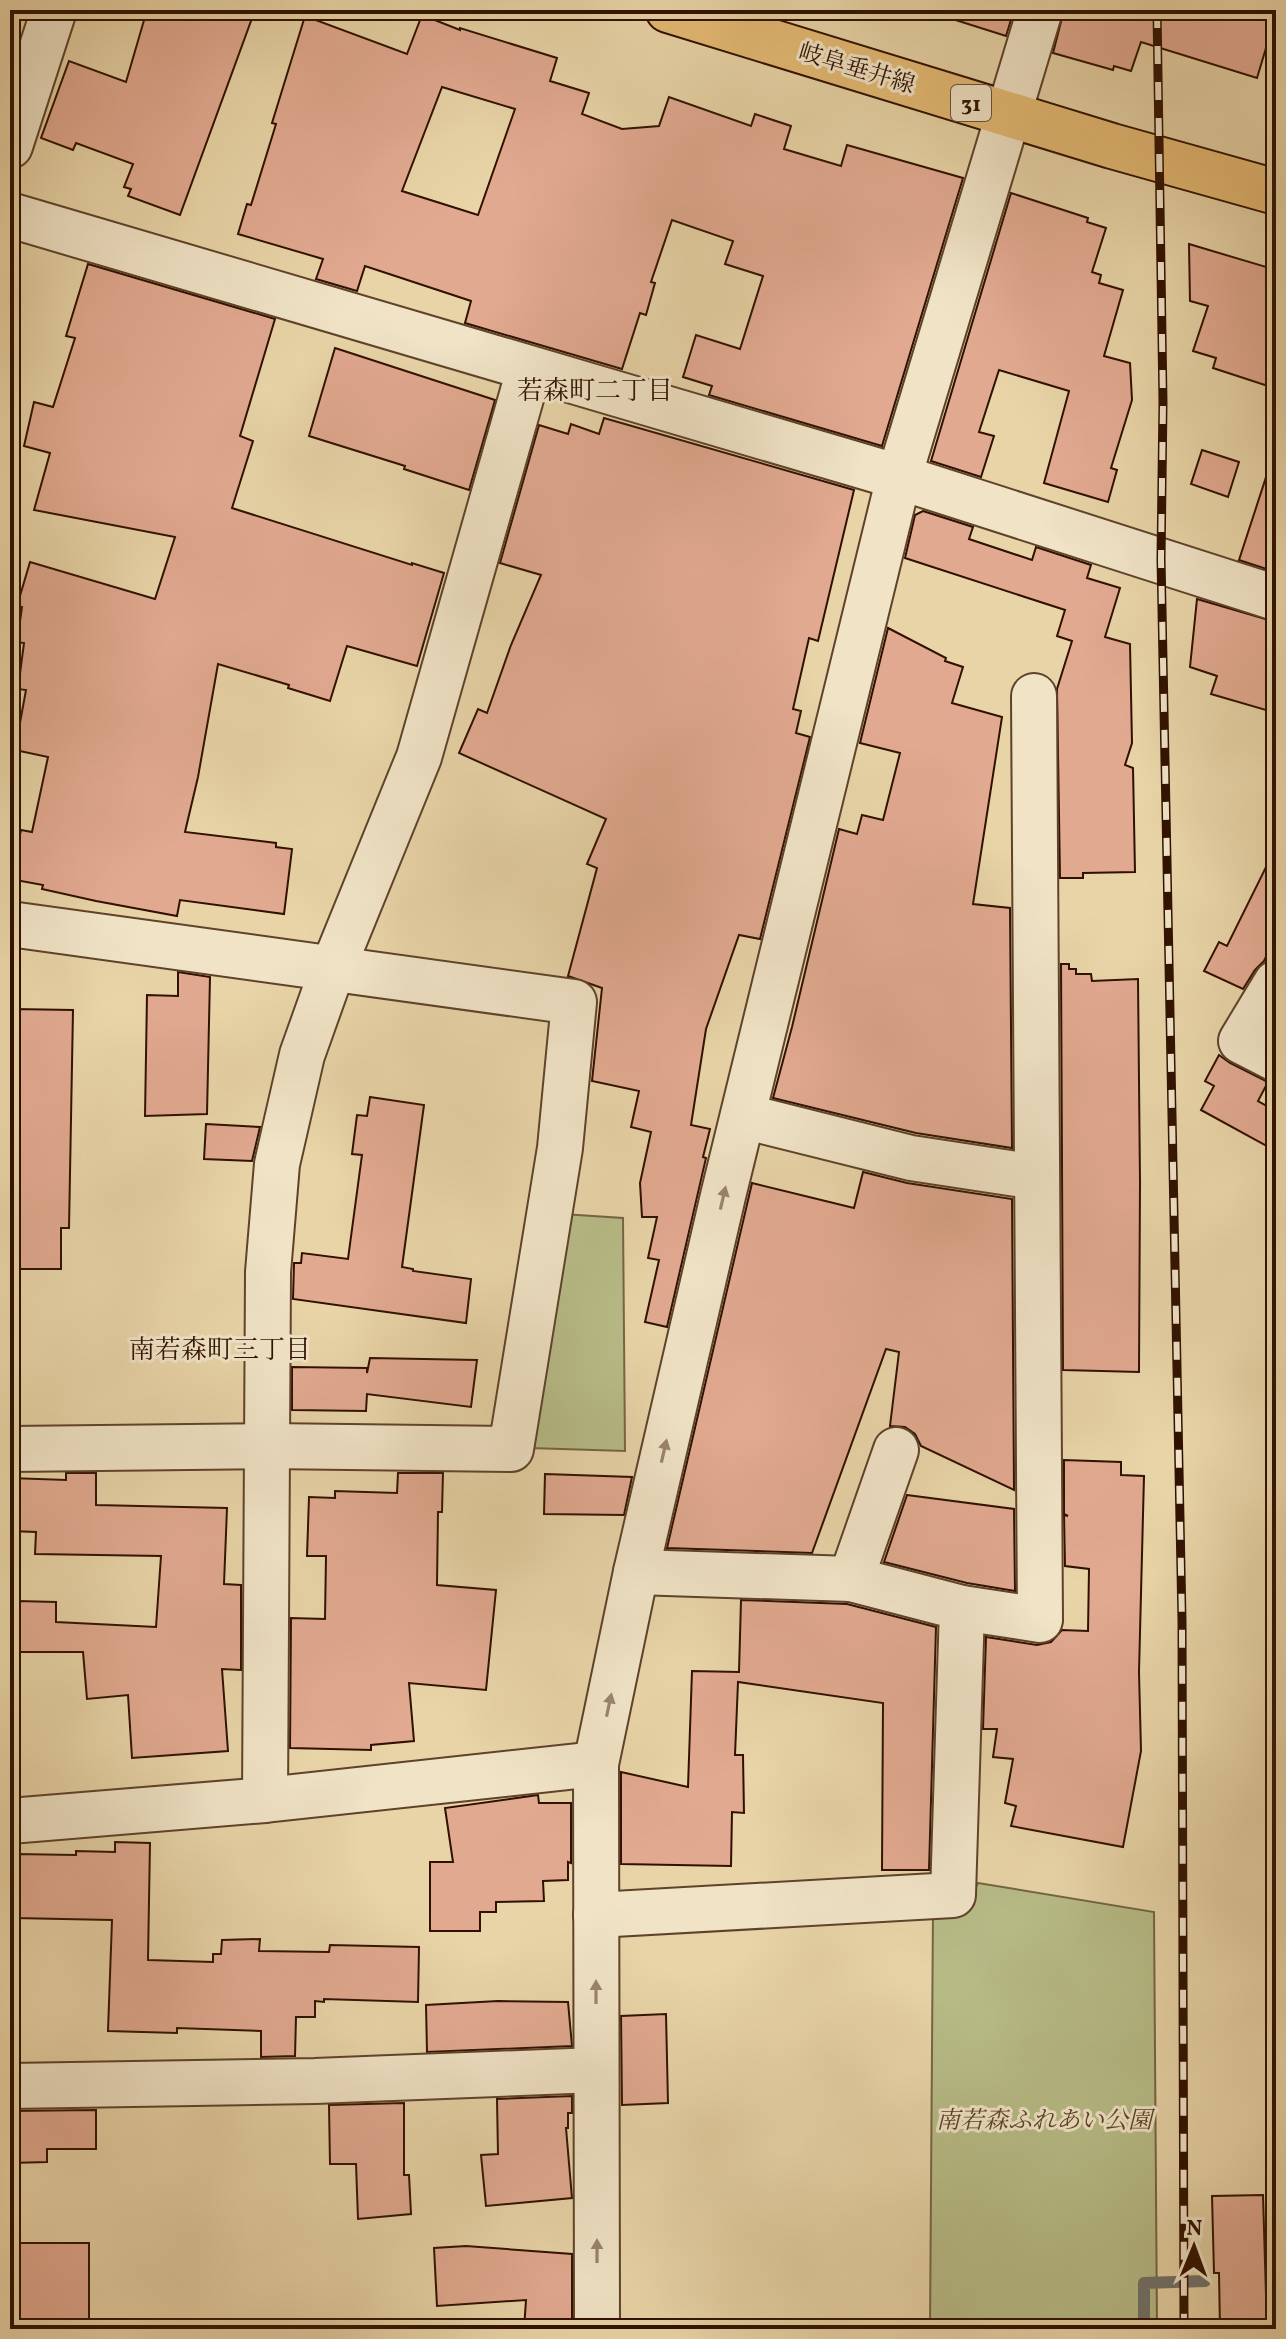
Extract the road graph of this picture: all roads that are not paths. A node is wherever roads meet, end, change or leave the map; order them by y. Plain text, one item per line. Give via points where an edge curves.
1 (54, 10) edge
2 (668, 10) edge
3 (1040, 10) edge
4 (1007, 114) junction
5 (10, 146) edge
6 (1276, 192) edge
7 (10, 215) edge
8 (529, 370) junction
9 (899, 477) junction
10 (1276, 598) edge
11 (1034, 696) dead end
12 (10, 924) edge
13 (333, 968) junction
14 (1276, 983) edge
15 (1276, 1059) edge
16 (743, 1116) junction
17 (1036, 1177) junction
18 (267, 1446) junction
19 (10, 1449) edge
20 (896, 1450) dead end
21 (636, 1572) junction
22 (851, 1579) junction
23 (962, 1608) junction
24 (596, 1764) junction
25 (265, 1800) junction
26 (10, 1821) edge
27 (596, 1915) junction
28 (596, 2070) junction
29 (10, 2086) edge
30 (597, 2329) edge

1 - 5 street
2 - 4 main road, 岐阜垂井線 / 31
3 - 4 street
4 - 6 main road, 岐阜垂井線 / 31
4 - 9 street
7 - 8 street
8 - 9 street
8 - 13 street via 419,757
9 - 10 street
9 - 16 street
11 - 17 street
12 - 13 street
13 - 18 street via 302,1055 277,1164 268,1272
13 - 18 street via 574,1002 560,1148 511,1449
14 - 15 street via 1241,1041
16 - 17 street via 911,1158
21 -> 16 street
17 - 23 street via 1040,1620
18 - 19 street
18 - 25 street
20 - 22 street
21 - 22 street
24 -> 21 street
22 - 23 street
23 - 27 street via 953,1895
24 - 25 street
24 - 27 street
25 - 26 street
28 -> 27 street
28 - 29 street
30 -> 28 street

